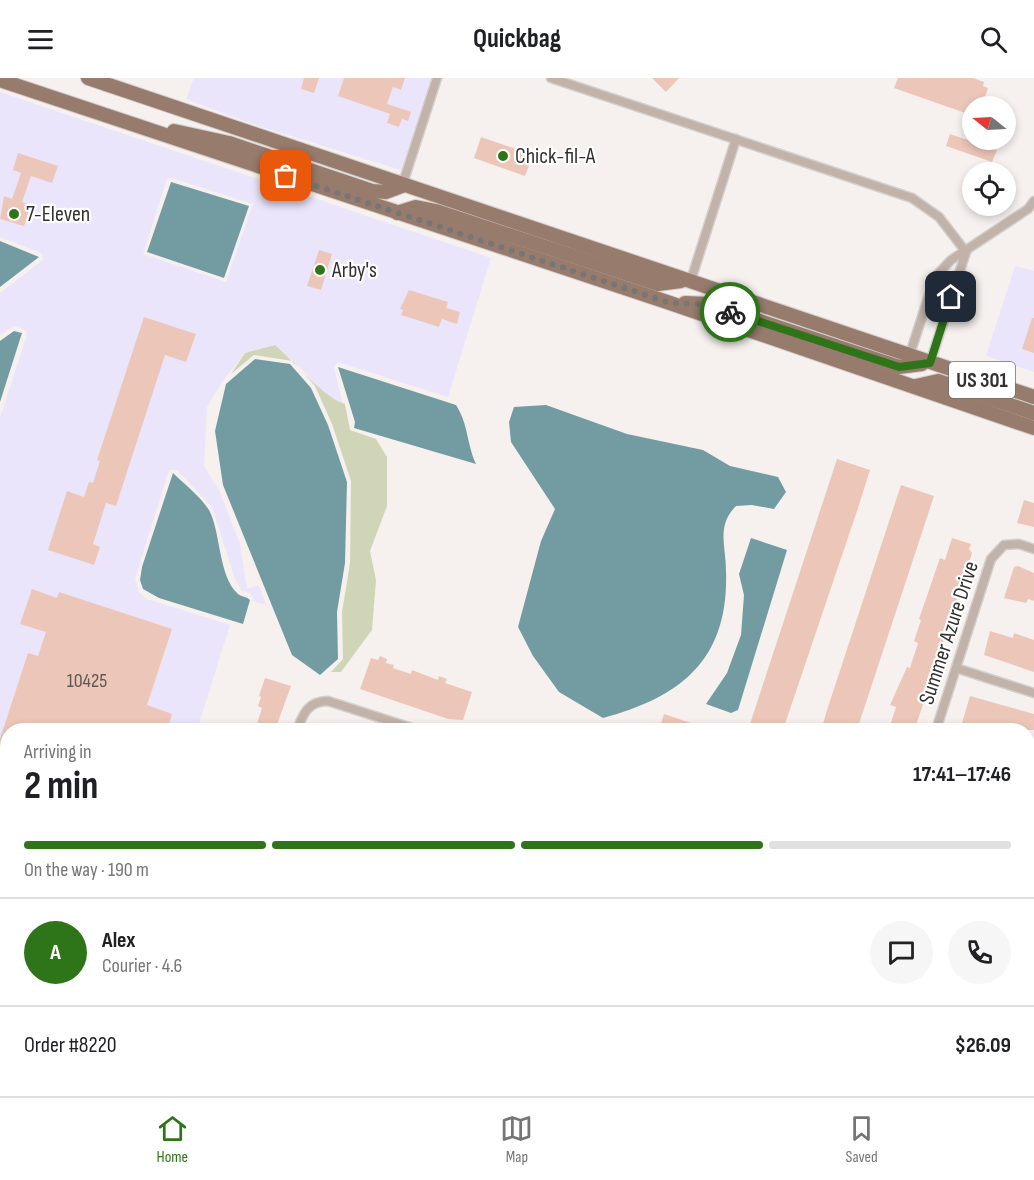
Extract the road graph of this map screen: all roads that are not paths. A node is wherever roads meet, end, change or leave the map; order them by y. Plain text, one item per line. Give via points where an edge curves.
1 (88, 78) edge
2 (437, 78) edge
3 (551, 78) edge
4 (0, 80) edge
5 (116, 82) edge
6 (153, 131) junction
7 (736, 140) junction
8 (402, 186) junction
9 (1034, 201) edge
10 (397, 213) junction
11 (966, 252) junction
12 (687, 281) junction
13 (670, 303) junction
14 (909, 357) junction
15 (930, 363) junction
16 (915, 387) junction
17 (1034, 397) edge
18 (1034, 413) edge
19 (1034, 428) edge
20 (1034, 549) edge
21 (956, 668) junction
22 (1034, 693) edge
23 (301, 723) edge
24 (396, 723) edge
25 (938, 723) edge

1 - 5 main road, US 301
2 - 8 street
3 - 7 street
4 - 6 main road, US 301
5 - 8 main road, US 301
6 - 8 main road via 182,132 229,143 372,191 386,192
6 - 10 main road, US 301
7 - 11 street via 912,198 939,216
7 - 12 street
8 - 12 main road, US 301
9 - 11 street
10 - 12 main road via 416,207 436,211 658,284
10 - 13 main road, US 301
11 - 14 street via 951,260 935,277
11 - 15 street
12 - 14 main road, US 301
13 - 15 main road via 708,304 899,367
13 - 16 main road, US 301
14 - 15 main road, US 301
15 - 17 main road, US 301
16 - 18 main road via 938,381
16 - 19 main road, US 301
20 - 21 street, Summer Azure Drive via 1004,545 991,559
21 - 22 street
21 - 25 street, Summer Azure Drive
23 - 24 street via 309,707 317,701 328,701

